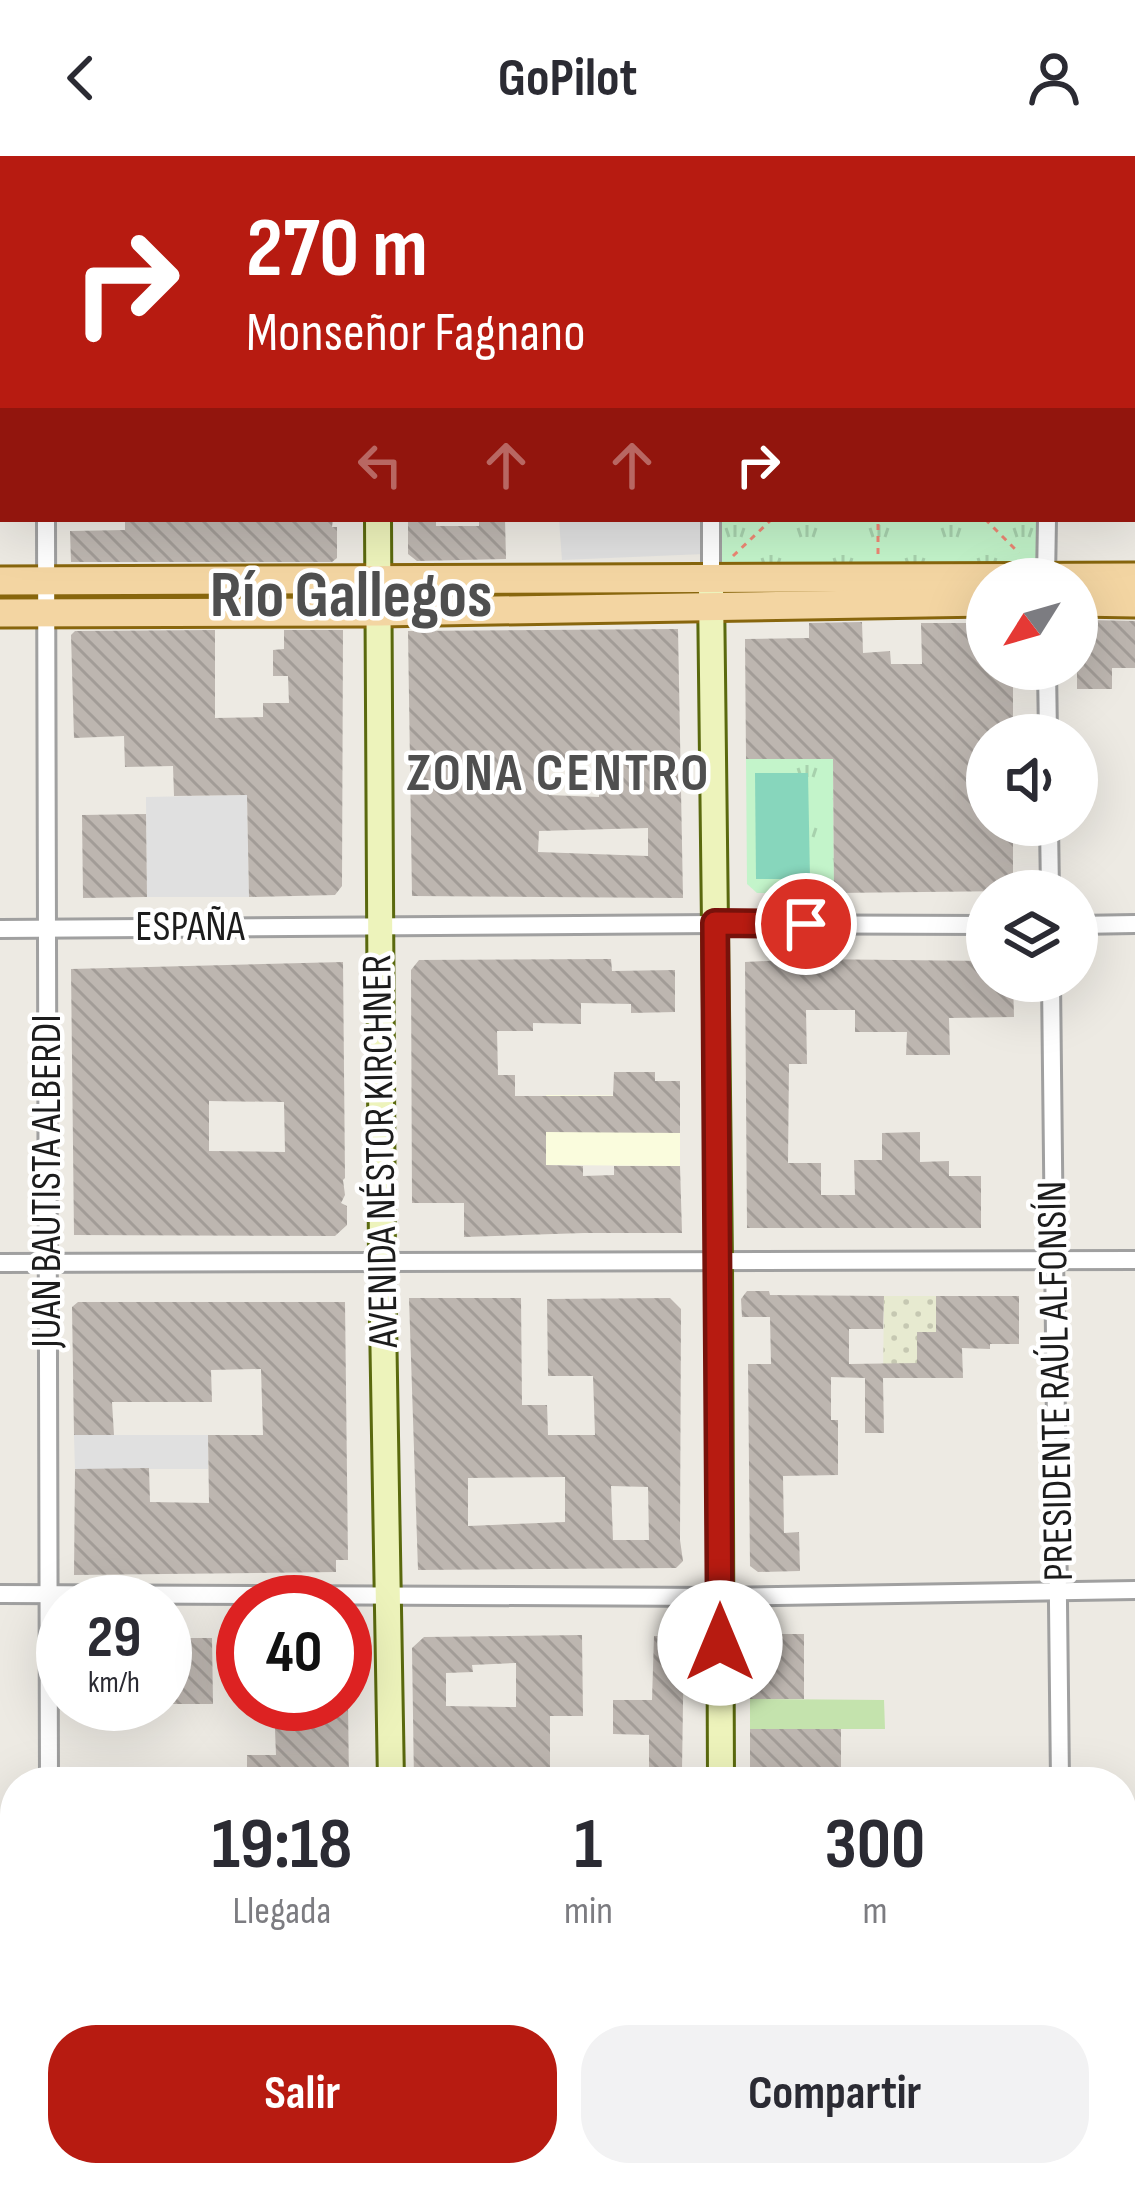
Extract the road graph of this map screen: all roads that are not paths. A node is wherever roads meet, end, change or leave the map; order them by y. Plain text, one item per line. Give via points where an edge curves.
1 (46, 522) edge
2 (378, 522) edge
3 (711, 522) edge
4 (1047, 522) edge
5 (1043, 558) edge
6 (966, 575) edge
7 (1098, 575) edge
8 (1135, 577) edge
9 (379, 580) junction
10 (0, 581) edge
11 (46, 581) junction
12 (716, 582) junction
13 (966, 600) edge
14 (1098, 602) edge
15 (1135, 603) edge
16 (380, 612) junction
17 (46, 613) junction
18 (0, 614) edge
19 (715, 923) junction
20 (1135, 924) edge
21 (966, 925) edge
22 (1098, 925) edge
23 (379, 926) junction
24 (0, 928) edge
25 (47, 928) junction
26 (1051, 1002) edge
27 (1055, 1260) junction
28 (1135, 1260) edge
29 (719, 1261) junction
30 (382, 1262) junction
31 (0, 1263) edge
32 (47, 1263) junction
33 (48, 1575) edge
34 (1059, 1590) junction
35 (1135, 1590) edge
36 (36, 1593) edge
37 (192, 1593) edge
38 (0, 1594) edge
39 (386, 1594) junction
40 (720, 1597) junction
41 (49, 1731) edge
42 (49, 1767) edge
43 (391, 1767) edge
44 (721, 1767) edge
45 (1060, 1767) edge

1 - 11 street, JUAN BAUTISTA ALBERDI
2 - 9 main road, AVENIDA NÉSTOR KIRCHNER
3 - 12 street
4 - 5 street
6 - 12 main road
7 - 8 main road
9 - 11 main road
9 - 12 main road
9 - 16 main road, AVENIDA NÉSTOR KIRCHNER
10 - 11 main road
11 - 17 street, JUAN BAUTISTA ALBERDI
12 - 13 main road
12 - 16 main road
12 - 19 main road
14 - 15 main road
16 - 17 main road
16 - 23 main road, AVENIDA NÉSTOR KIRCHNER
17 - 18 main road
17 - 25 street, JUAN BAUTISTA ALBERDI
19 - 21 street, ESPAÑA
19 - 23 street, ESPAÑA
19 - 29 main road
20 - 22 street
23 - 25 street, ESPAÑA
23 - 30 main road, AVENIDA NÉSTOR KIRCHNER
24 - 25 street, ESPAÑA
25 - 32 street, JUAN BAUTISTA ALBERDI
26 - 27 street, PRESIDENTE RAÚL ALFONSÍN
27 - 28 street
27 - 29 street
27 - 34 street, PRESIDENTE RAÚL ALFONSÍN
29 - 30 street
29 - 40 main road
30 - 32 street
30 - 39 main road, AVENIDA NÉSTOR KIRCHNER
31 - 32 street
32 - 33 street, JUAN BAUTISTA ALBERDI
34 - 35 street
34 - 40 street
34 - 45 street, PRESIDENTE RAÚL ALFONSÍN
36 - 38 street
37 - 39 street
39 - 40 street
39 - 43 main road, AVENIDA NÉSTOR KIRCHNER
40 - 44 main road
41 - 42 street, JUAN BAUTISTA ALBERDI

